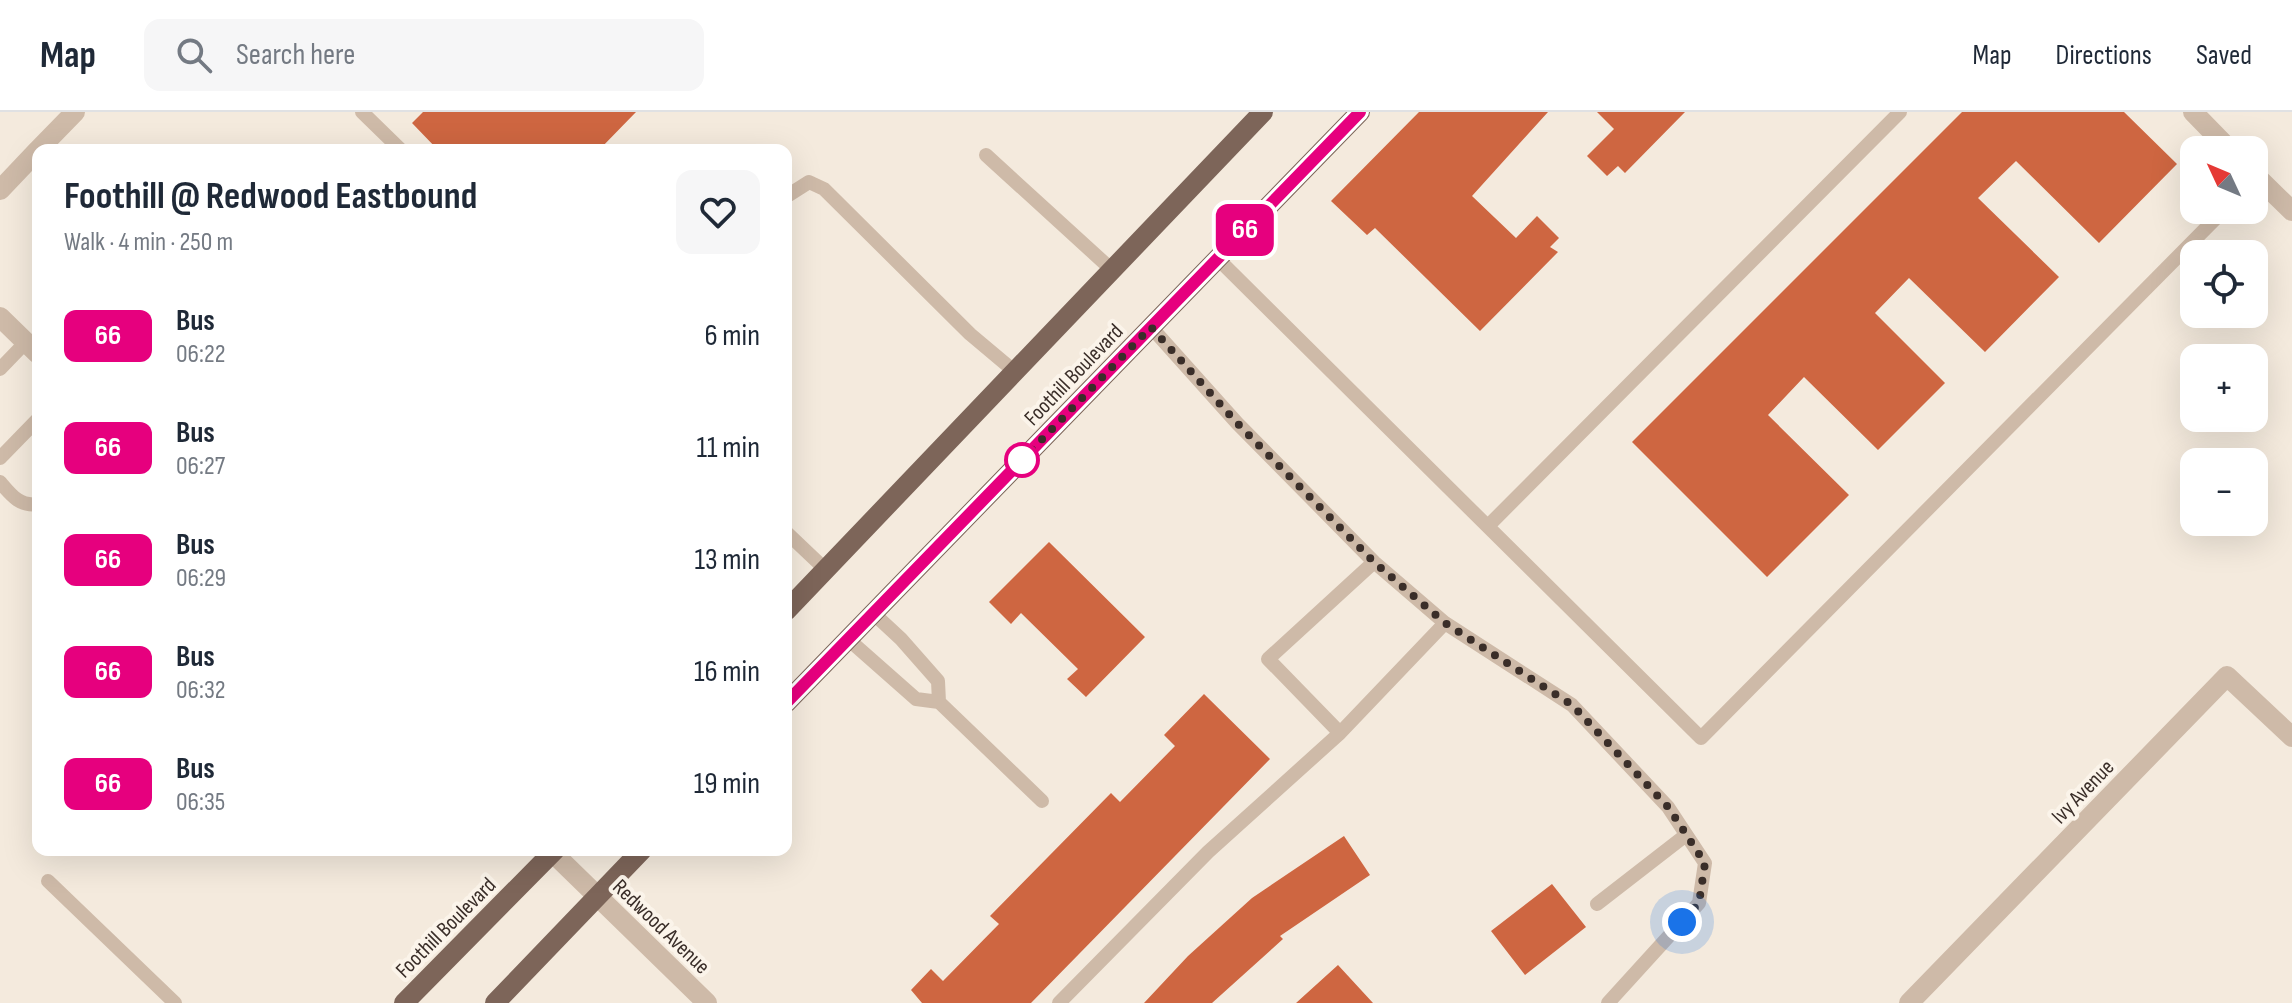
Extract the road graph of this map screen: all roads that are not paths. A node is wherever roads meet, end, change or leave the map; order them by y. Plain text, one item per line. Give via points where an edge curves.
1 (75, 112) edge
2 (362, 112) edge
3 (1263, 112) edge
4 (1360, 112) edge
5 (1900, 112) edge
6 (2193, 112) edge
7 (2216, 136) edge
8 (44, 144) edge
9 (395, 144) edge
10 (986, 155) dead end
11 (32, 156) edge
12 (2268, 188) edge
13 (0, 190) edge
14 (792, 193) edge
15 (2292, 211) edge
16 (2210, 224) edge
17 (1217, 258) junction
18 (1111, 269) junction
19 (0, 317) edge
20 (1151, 327) junction
21 (32, 348) edge
22 (0, 369) edge
23 (1014, 371) junction
24 (32, 425) edge
25 (0, 458) edge
26 (0, 482) edge
27 (32, 504) edge
28 (1488, 526) junction
29 (792, 538) edge
30 (1374, 562) junction
31 (826, 570) junction
32 (792, 605) edge
33 (873, 613) junction
34 (1445, 623) junction
35 (848, 639) junction
36 (792, 697) edge
37 (939, 702) junction
38 (1340, 733) junction
39 (2292, 737) edge
40 (1042, 801) dead end
41 (1686, 835) junction
42 (547, 856) edge
43 (557, 856) edge
44 (636, 856) edge
45 (48, 881) dead end
46 (598, 897) junction
47 (1597, 904) dead end
48 (175, 1003) edge
49 (404, 1003) edge
50 (495, 1003) edge
51 (707, 1003) edge
52 (1059, 1003) edge
53 (1608, 1003) edge
54 (1909, 1003) edge

1 - 8 street
2 - 9 lane
3 - 18 main road, Foothill Boulevard
4 - 17 main road, Foothill Boulevard
5 - 28 lane
6 - 7 street
10 - 18 lane
11 - 13 street
12 - 15 street
14 - 23 lane via 809,182 824,189
16 - 28 lane via 1701,738
17 - 20 main road, Foothill Boulevard
17 - 28 lane
18 - 23 main road, Foothill Boulevard
19 - 21 street
20 - 30 lane
20 - 33 main road, Foothill Boulevard
21 - 22 lane
23 - 31 main road, Foothill Boulevard
24 - 25 lane
26 - 27 lane via 15,499
29 - 31 lane
30 - 34 lane
30 - 38 lane via 1268,659
31 - 32 main road, Foothill Boulevard
33 - 35 main road, Foothill Boulevard
33 - 37 lane via 938,681
34 - 38 lane
34 - 41 lane via 1572,705 1668,807
35 - 36 main road, Foothill Boulevard
35 - 37 lane via 916,699
37 - 40 lane
38 - 52 lane via 1208,852
39 - 54 street, Ivy Avenue via 2227,676
41 - 47 lane
41 - 53 lane via 1705,863 1699,903
42 - 49 main road, Foothill Boulevard
43 - 46 street, Redwood Avenue
44 - 46 main road
45 - 48 lane
46 - 50 main road
46 - 51 street, Redwood Avenue

